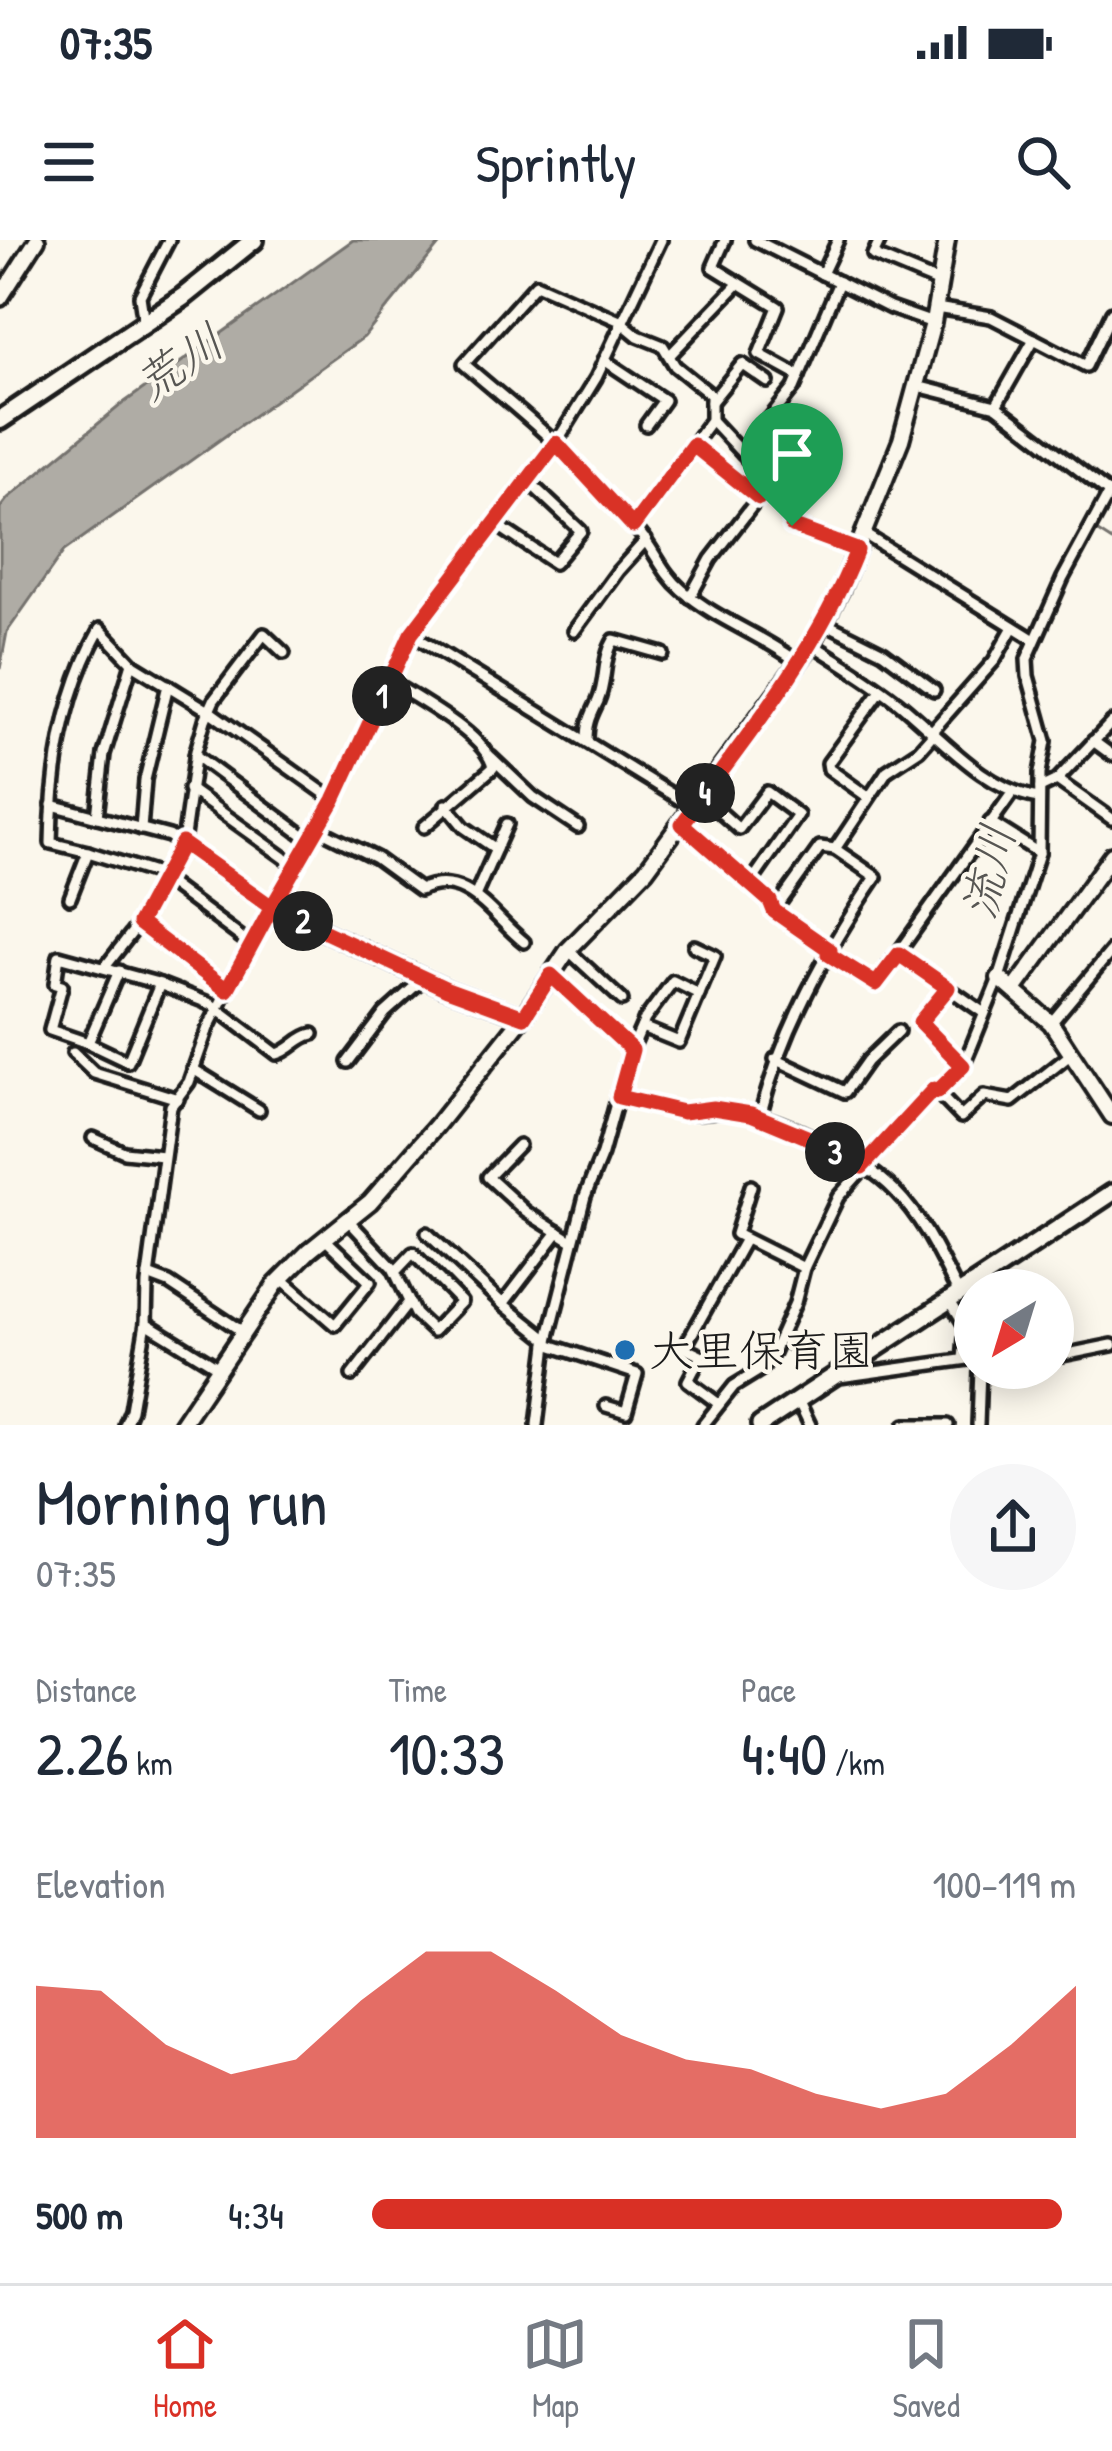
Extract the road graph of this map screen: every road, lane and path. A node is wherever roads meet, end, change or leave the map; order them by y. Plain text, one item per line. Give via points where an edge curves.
1 (37, 240) edge
2 (169, 240) edge
3 (254, 240) edge
4 (661, 240) edge
5 (725, 240) edge
6 (755, 240) edge
7 (793, 240) edge
8 (838, 240) edge
9 (880, 240) edge
10 (943, 242) edge
11 (786, 255) junction
12 (0, 267) edge
13 (822, 274) junction
14 (15, 275) junction
15 (839, 282) junction
16 (739, 283) junction
17 (940, 284) junction
18 (0, 298) edge
19 (1112, 312) edge
20 (934, 315) junction
21 (620, 321) junction
22 (144, 324) junction
23 (1034, 339) junction
24 (670, 355) junction
25 (604, 360) junction
26 (799, 376) junction
27 (768, 382) dead end
28 (917, 386) junction
29 (711, 403) junction
30 (997, 406) junction
31 (0, 420) edge
32 (712, 421) junction
33 (646, 425) dead end
34 (556, 443) junction
35 (693, 445) junction
36 (742, 453) junction
37 (527, 481) junction
38 (770, 483) junction
39 (759, 498) junction
40 (494, 523) junction
41 (633, 526) junction
42 (864, 534) junction
43 (646, 540) junction
44 (857, 550) junction
45 (690, 597) junction
46 (825, 623) junction
47 (1013, 627) junction
48 (574, 631) dead end
49 (411, 634) junction
50 (1034, 639) junction
51 (812, 644) junction
52 (284, 652) dead end
53 (664, 653) dead end
54 (132, 663) junction
55 (799, 663) junction
56 (389, 681) junction
57 (168, 685) junction
58 (881, 690) junction
59 (934, 691) dead end
60 (208, 711) junction
61 (1112, 722) edge
62 (933, 732) junction
63 (586, 740) junction
64 (1093, 741) junction
65 (195, 754) junction
66 (1112, 755) edge
67 (491, 757) junction
68 (1057, 780) junction
69 (189, 789) junction
70 (1012, 793) junction
71 (1040, 793) junction
72 (868, 797) junction
73 (334, 800) junction
74 (698, 802) junction
75 (52, 805) junction
76 (446, 805) junction
77 (98, 817) junction
78 (1112, 819) edge
79 (990, 823) junction
80 (507, 824) dead end
81 (682, 824) junction
82 (424, 827) dead end
83 (578, 827) dead end
84 (141, 829) junction
85 (318, 830) junction
86 (311, 841) junction
87 (182, 843) junction
88 (496, 849) junction
89 (836, 849) junction
90 (88, 852) junction
91 (1039, 853) junction
92 (1112, 855) edge
93 (296, 866) junction
94 (164, 878) junction
95 (750, 884) junction
96 (476, 894) junction
97 (70, 898) dead end
98 (272, 907) junction
99 (774, 911) junction
100 (139, 923) junction
101 (524, 942) dead end
102 (250, 944) junction
103 (694, 946) dead end
104 (568, 950) junction
105 (1112, 950) edge
106 (829, 952) junction
107 (899, 954) junction
108 (105, 967) junction
109 (119, 971) junction
110 (551, 975) junction
111 (424, 978) junction
112 (999, 978) junction
113 (160, 984) junction
114 (948, 988) junction
115 (227, 990) junction
116 (1014, 990) junction
117 (699, 994) junction
118 (622, 1000) dead end
119 (217, 1009) junction
120 (985, 1013) junction
121 (524, 1017) junction
122 (1051, 1023) junction
123 (642, 1027) junction
124 (898, 1031) dead end
125 (313, 1034) dead end
126 (88, 1043) junction
127 (632, 1050) junction
128 (73, 1053) dead end
129 (1070, 1054) junction
130 (775, 1059) junction
131 (348, 1062) dead end
132 (963, 1066) junction
133 (194, 1069) junction
134 (937, 1092) junction
135 (619, 1097) junction
136 (1106, 1097) edge
137 (178, 1099) junction
138 (259, 1110) dead end
139 (1112, 1115) edge
140 (760, 1116) junction
141 (93, 1138) dead end
142 (519, 1145) dead end
143 (163, 1156) junction
144 (862, 1167) junction
145 (751, 1186) dead end
146 (1112, 1192) edge
147 (349, 1221) junction
148 (558, 1232) junction
149 (428, 1233) dead end
150 (325, 1239) junction
151 (745, 1239) junction
152 (572, 1240) junction
153 (804, 1268) junction
154 (998, 1269) edge
155 (395, 1272) junction
156 (148, 1275) junction
157 (281, 1278) junction
158 (954, 1296) edge
159 (954, 1299) edge
160 (409, 1302) junction
161 (503, 1304) junction
162 (146, 1323) junction
163 (244, 1332) junction
164 (548, 1342) junction
165 (1112, 1345) edge
166 (1074, 1353) edge
167 (954, 1361) edge
168 (219, 1369) junction
169 (352, 1375) dead end
170 (827, 1382) junction
171 (979, 1389) edge
172 (719, 1404) junction
173 (800, 1404) junction
174 (605, 1406) dead end
175 (124, 1425) edge
176 (181, 1425) edge
177 (537, 1425) edge
178 (703, 1425) edge
179 (760, 1425) edge
180 (810, 1425) edge
181 (905, 1425) edge
182 (948, 1425) edge
183 (978, 1425) edge

1 - 14 street
2 - 22 street via 140,296
3 - 22 highway
4 - 21 street
5 - 16 street via 713,267
6 - 11 street
7 - 11 street
8 - 13 street
9 - 17 street via 873,256
10 - 17 street
11 - 13 street
12 - 14 street
13 - 15 street
14 - 18 street
15 - 20 street via 890,308
15 - 26 street
16 - 24 street
16 - 26 street via 778,307 759,354
17 - 20 street
19 - 23 street via 1086,366
20 - 23 street via 991,317
20 - 28 street
21 - 24 street
21 - 25 street
21 - 34 street via 536,284 464,364
22 - 31 highway
23 - 30 street
24 - 29 street
25 - 33 street via 664,400
25 - 34 street
26 - 36 street
27 - 29 street via 742,364
28 - 30 street
28 - 42 street
29 - 32 street
30 - 50 street via 1109,493
32 - 35 street
32 - 36 street
34 - 37 street
34 - 41 street
35 - 39 street
35 - 41 street
36 - 38 street
37 - 40 street
37 - 40 street via 581,531 554,563
38 - 39 street
38 - 44 street via 792,506 792,526
39 - 45 street
40 - 49 street
41 - 43 street
42 - 44 street
42 - 47 street
43 - 45 street
43 - 48 street
44 - 46 street
45 - 55 street
46 - 51 street
46 - 59 street via 883,652
47 - 50 street
47 - 62 street
49 - 56 street
49 - 63 street
50 - 71 street via 1028,676 1046,741
51 - 55 street
51 - 58 street
52 - 60 street via 264,634
53 - 63 street via 614,640
54 - 57 street
54 - 75 street via 100,628 60,744
54 - 77 street via 104,754
55 - 74 street
56 - 67 street
56 - 73 street
57 - 60 street
57 - 84 street
58 - 62 street
58 - 72 street via 828,764
60 - 65 street
60 - 73 street
61 - 64 street
62 - 70 street
62 - 72 street
63 - 74 street
64 - 66 street
64 - 68 street
65 - 69 street
65 - 86 street
67 - 76 street via 493,768
67 - 83 street
68 - 71 street
68 - 78 street
69 - 87 street
69 - 93 street
70 - 71 street
70 - 79 street
71 - 91 street
72 - 89 street
73 - 85 street
74 - 81 street
74 - 95 street via 739,829 767,792 798,815
75 - 77 street
75 - 90 street via 51,843
76 - 82 street
76 - 88 street
77 - 84 street
79 - 91 street
79 - 107 street
80 - 88 street
81 - 95 street
81 - 104 street
84 - 87 street
85 - 86 street
85 - 96 street via 420,890 434,883
86 - 93 street
87 - 94 street
87 - 98 street
88 - 96 street
89 - 99 street via 820,847
89 - 106 street via 876,877
90 - 94 street
90 - 97 street
91 - 112 street
92 - 116 street
93 - 98 street
94 - 100 street
94 - 102 street
95 - 99 street
96 - 101 street
98 - 102 street
98 - 111 street
99 - 106 street
100 - 108 street
100 - 115 street
102 - 115 street
103 - 117 street via 715,956
104 - 110 street
104 - 118 street
105 - 122 street
106 - 107 street via 876,984
106 - 130 street
107 - 114 street
108 - 109 street
108 - 126 street via 58,956 55,984 62,986 50,1030
109 - 113 street
109 - 126 street
110 - 121 street
110 - 127 street
111 - 121 street
111 - 131 street
112 - 116 street
112 - 120 street
113 - 119 street
113 - 126 street via 128,1062
114 - 120 street
114 - 132 street via 920,1022
115 - 119 street
116 - 122 street
117 - 123 street via 673,981
117 - 123 street via 679,1042
119 - 125 street via 277,1054
119 - 133 street
120 - 132 street
121 - 147 street
122 - 129 street
123 - 127 street
124 - 130 street via 845,1092
127 - 135 street
128 - 137 street via 94,1072
129 - 134 street via 1012,1101 984,1096 961,1117
129 - 136 street
130 - 140 street
132 - 134 street
133 - 137 street
133 - 138 street
134 - 144 street
135 - 140 street via 683,1112
135 - 152 street
136 - 139 street
137 - 143 street
140 - 144 street
141 - 143 street
142 - 148 street via 488,1177
143 - 156 street
144 - 153 street
144 - 158 street via 911,1210
145 - 151 street via 736,1234
146 - 154 main road
147 - 150 street
147 - 155 street
148 - 152 street
148 - 161 street
149 - 161 street
150 - 157 street
150 - 157 street via 370,1282 335,1325
151 - 153 street
151 - 172 street via 684,1348 700,1356 688,1382
152 - 164 street
153 - 172 street via 770,1359
155 - 160 street
155 - 160 street via 413,1253 460,1302 433,1330
156 - 162 street
156 - 163 street
157 - 163 street
159 - 170 main road
160 - 169 street
161 - 164 street
162 - 168 street
162 - 175 street
163 - 168 street
164 - 174 street via 637,1374 626,1412
164 - 177 street
165 - 166 street
167 - 170 street
168 - 176 street
170 - 173 main road
171 - 183 street
172 - 178 street
173 - 179 main road
173 - 180 street
181 - 182 street

